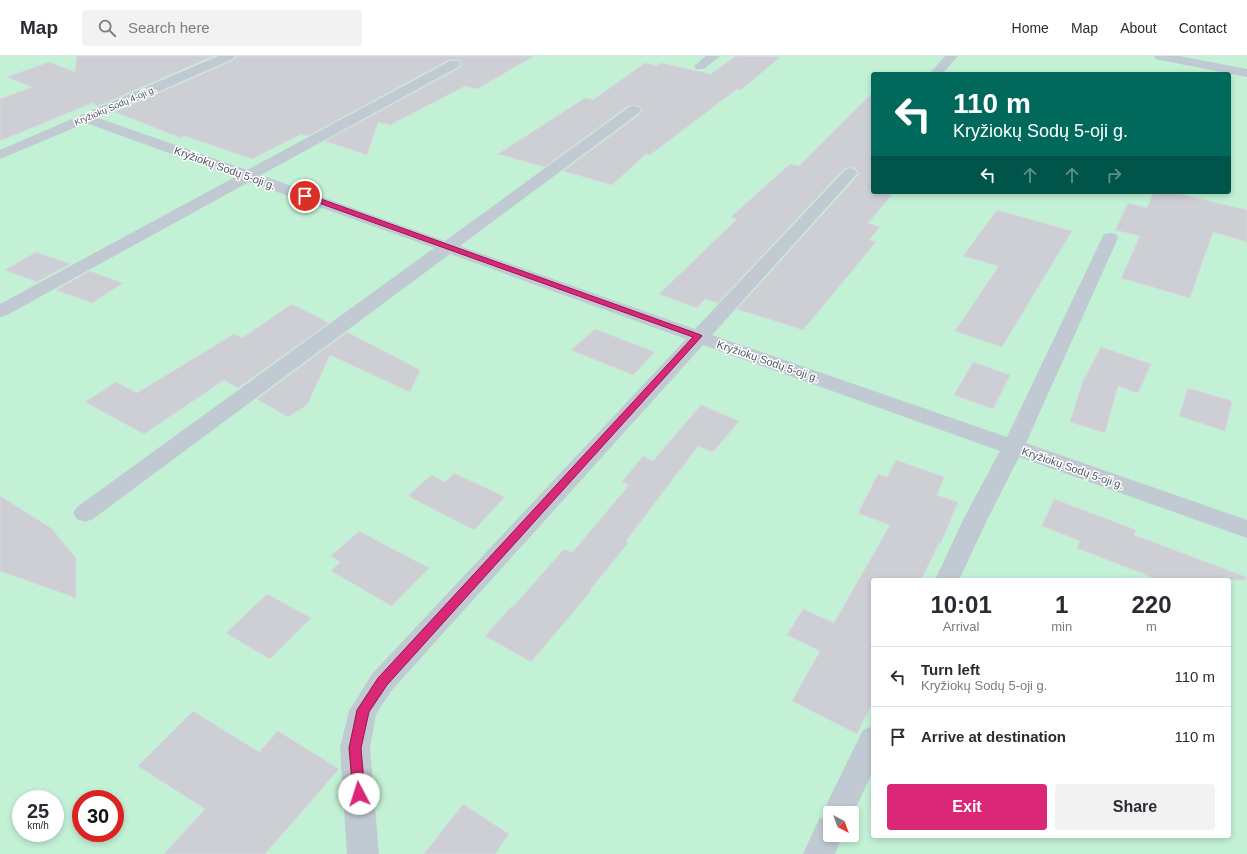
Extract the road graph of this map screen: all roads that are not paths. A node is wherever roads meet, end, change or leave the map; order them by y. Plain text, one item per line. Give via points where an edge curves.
1 (229, 56) edge
2 (714, 56) edge
3 (952, 56) edge
4 (1160, 56) edge
5 (454, 64) dead end
6 (700, 66) dead end
7 (937, 72) edge
8 (1247, 73) edge
9 (634, 110) dead end
10 (86, 118) junction
11 (0, 155) edge
12 (850, 173) dead end
13 (247, 176) junction
14 (1110, 238) dead end
15 (448, 246) junction
16 (0, 311) edge
17 (698, 336) junction
18 (1013, 447) junction
19 (85, 513) dead end
20 (1247, 529) edge
21 (948, 578) edge
22 (871, 743) edge
23 (841, 806) edge
24 (824, 842) edge
25 (363, 854) edge
26 (819, 854) edge

1 - 10 street, Kryžiokų Sodų 4-oji g.
2 - 6 street
3 - 7 street
4 - 8 street
5 - 13 street
9 - 15 street
10 - 11 street, Kryžiokų Sodų 4-oji g.
10 - 13 street, Kryžiokų Sodų 5-oji g.
12 - 17 street
13 - 15 street, Kryžiokų Sodų 5-oji g.
13 - 16 street
14 - 18 street
15 - 17 street, Kryžiokų Sodų 5-oji g.
15 - 19 street
17 - 18 street, Kryžiokų Sodų 5-oji g.
17 - 25 street via 382,682 363,710 355,748
18 - 20 street, Kryžiokų Sodų 5-oji g.
18 - 21 street
22 - 23 street
24 - 26 street

